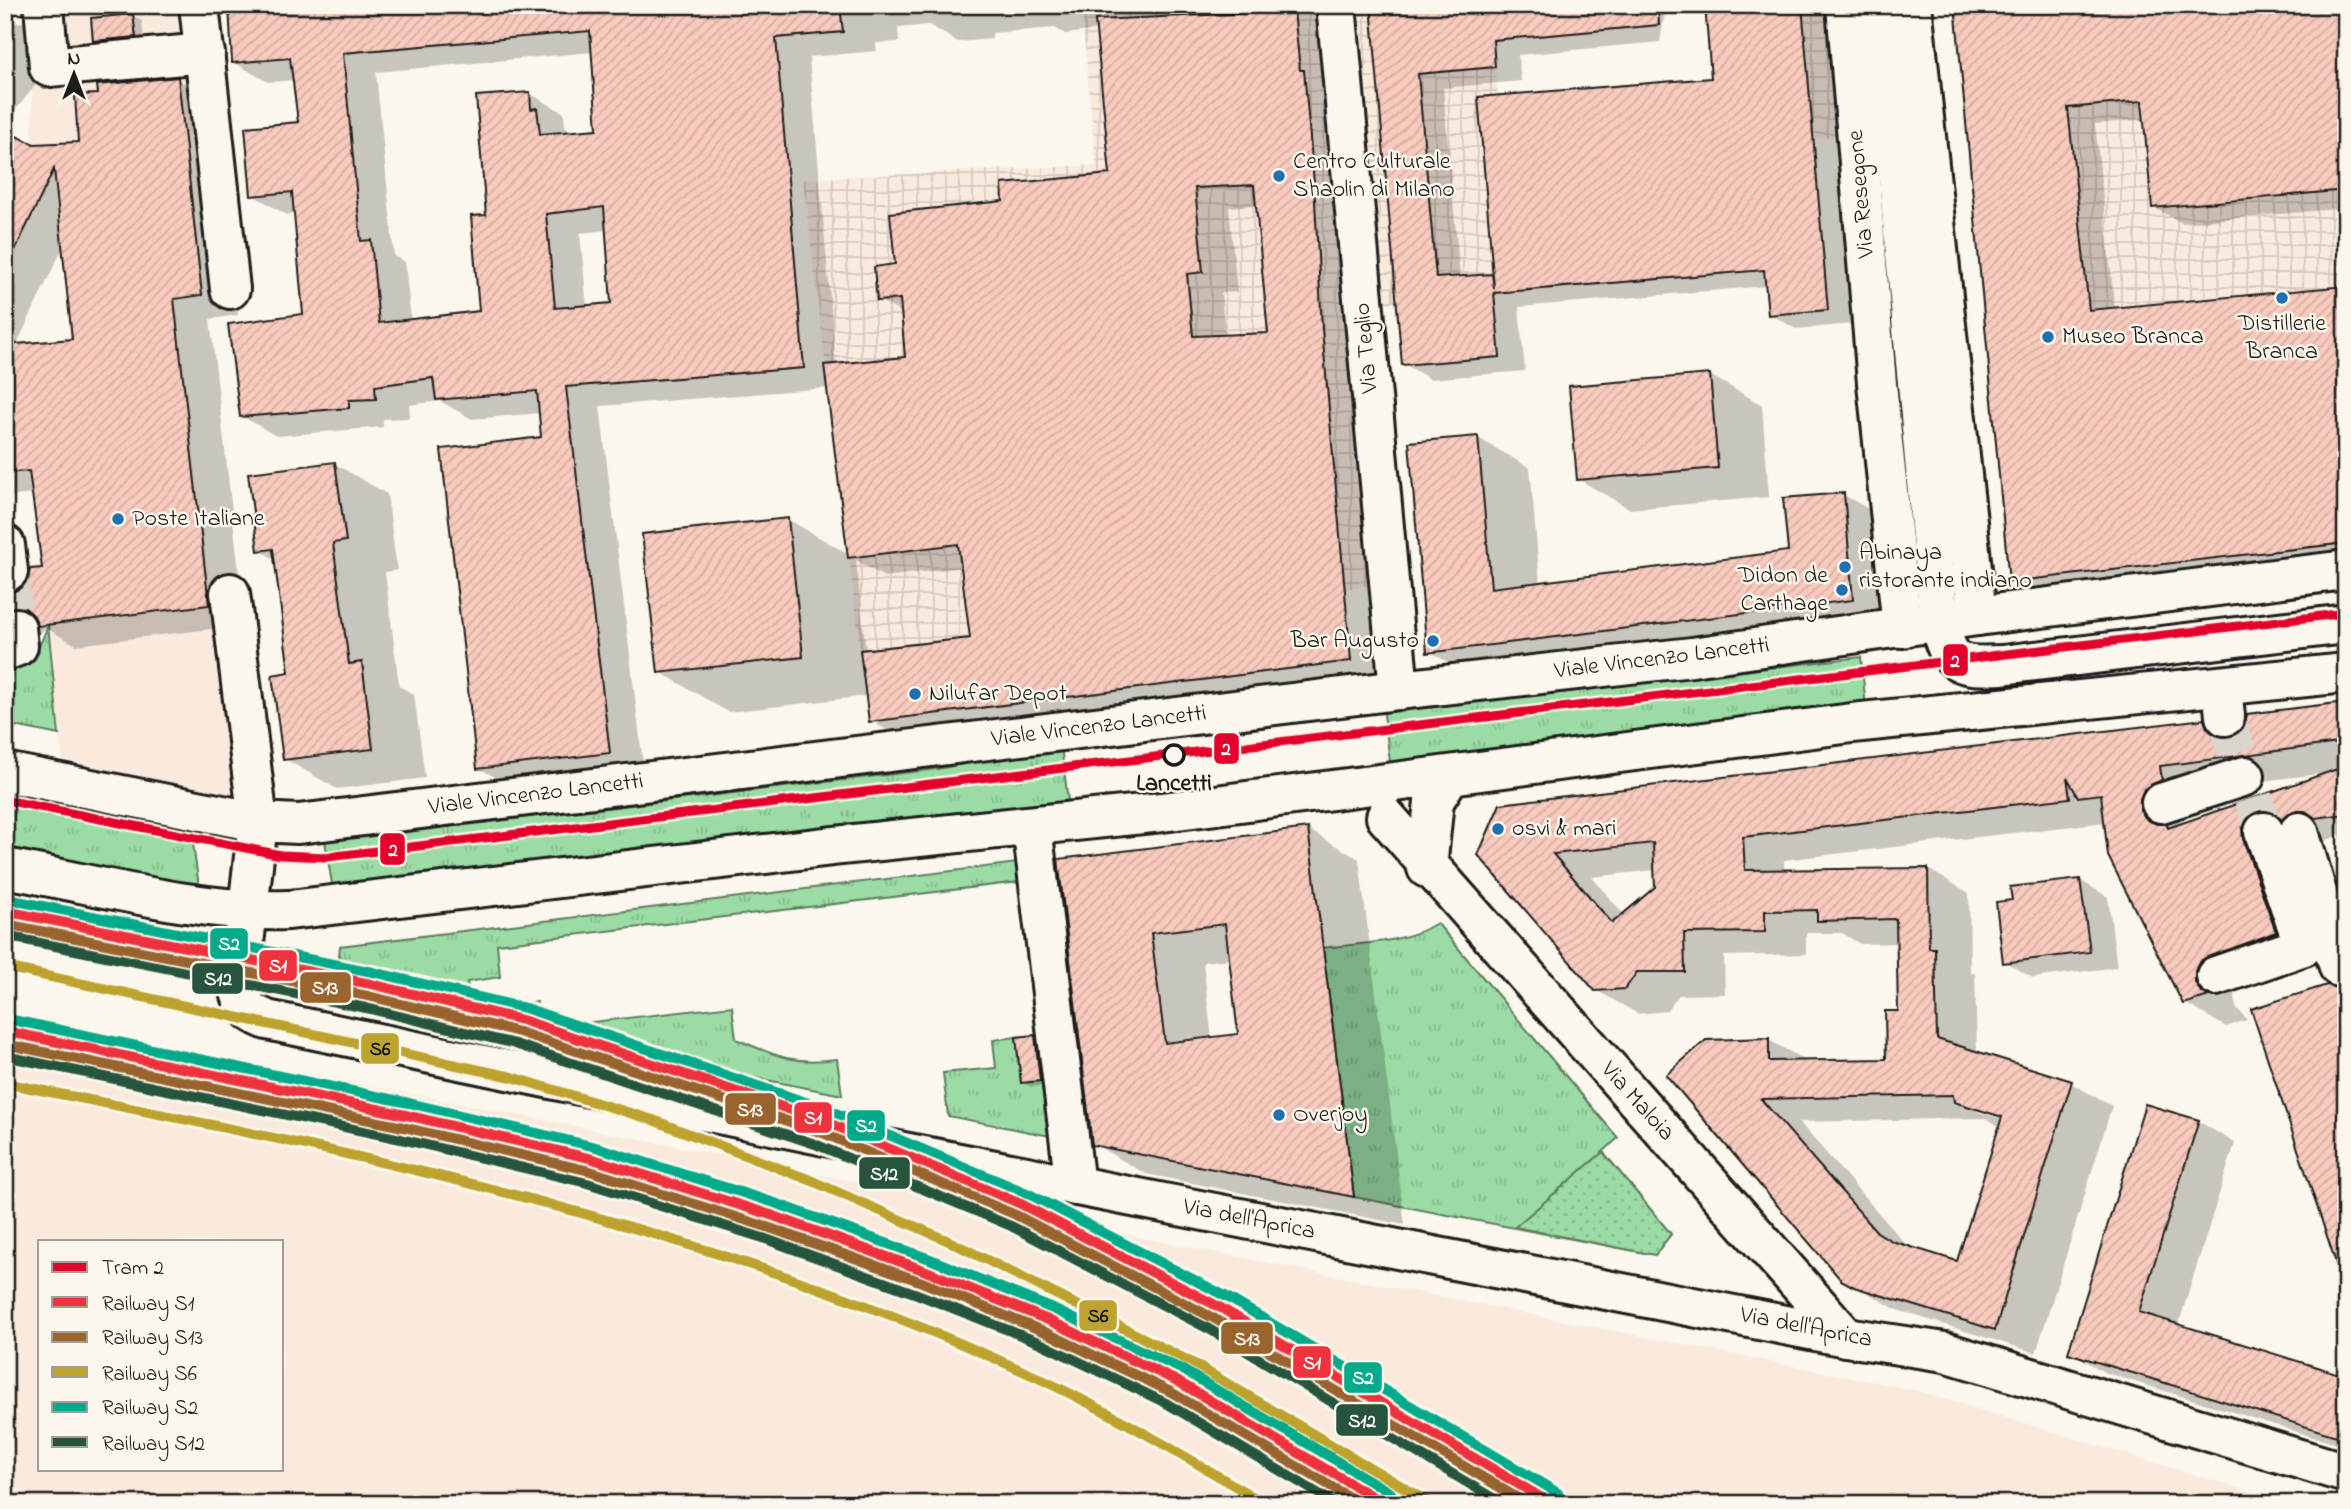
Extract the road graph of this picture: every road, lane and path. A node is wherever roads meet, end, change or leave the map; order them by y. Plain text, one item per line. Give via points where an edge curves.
1 (44, 5) edge
2 (199, 5) edge
3 (1336, 5) edge
4 (1846, 5) edge
5 (1882, 5) edge
6 (1912, 5) edge
7 (205, 53) junction
8 (230, 289) dead end
9 (1914, 380) junction
10 (2346, 570) edge
11 (230, 593) dead end
12 (1977, 617) junction
13 (2346, 624) edge
14 (1921, 625) junction
15 (2002, 665) junction
16 (2346, 673) edge
17 (1399, 690) junction
18 (1904, 718) junction
19 (5, 772) edge
20 (1449, 777) junction
21 (2260, 799) junction
22 (2161, 803) dead end
23 (1386, 817) dead end
24 (258, 822) junction
25 (1032, 826) junction
26 (5, 868) edge
27 (1427, 868) junction
28 (247, 910) junction
29 (2346, 965) edge
30 (2216, 976) dead end
31 (1075, 1186) junction
32 (1846, 1337) junction
33 (2346, 1474) edge

1 - 7 street via 49,67
2 - 7 street
3 - 17 street, Via Teglio
4 - 9 street, Via Resegone
5 - 9 street, Via Resegone
6 - 9 street, Via Resegone
7 - 8 street
9 - 12 street, Via Resegone
9 - 14 street, Via Resegone
10 - 12 street, Viale Vincenzo Lancetti
11 - 24 street
12 - 14 street, Viale Vincenzo Lancetti
13 - 15 street
14 - 15 street via 1956,660 1970,666
14 - 17 street, Viale Vincenzo Lancetti
15 - 18 street via 1963,695
16 - 18 street via 2223,702
17 - 24 street, Viale Vincenzo Lancetti via 298,824
18 - 20 street
19 - 24 street, Viale Vincenzo Lancetti
20 - 25 street
20 - 27 street via 1434,801
21 - 22 street
21 - 29 street via 2339,967
21 - 30 street via 2304,946
23 - 27 street, Via Maloia
24 - 28 street
25 - 28 street via 289,910
25 - 31 street
26 - 28 street
27 - 32 street, Via Maloia
28 - 31 street, Via dell'Aprica via 239,987 243,1005 267,1020
31 - 32 street, Via dell'Aprica
32 - 33 street, Via dell'Aprica via 1945,1352

